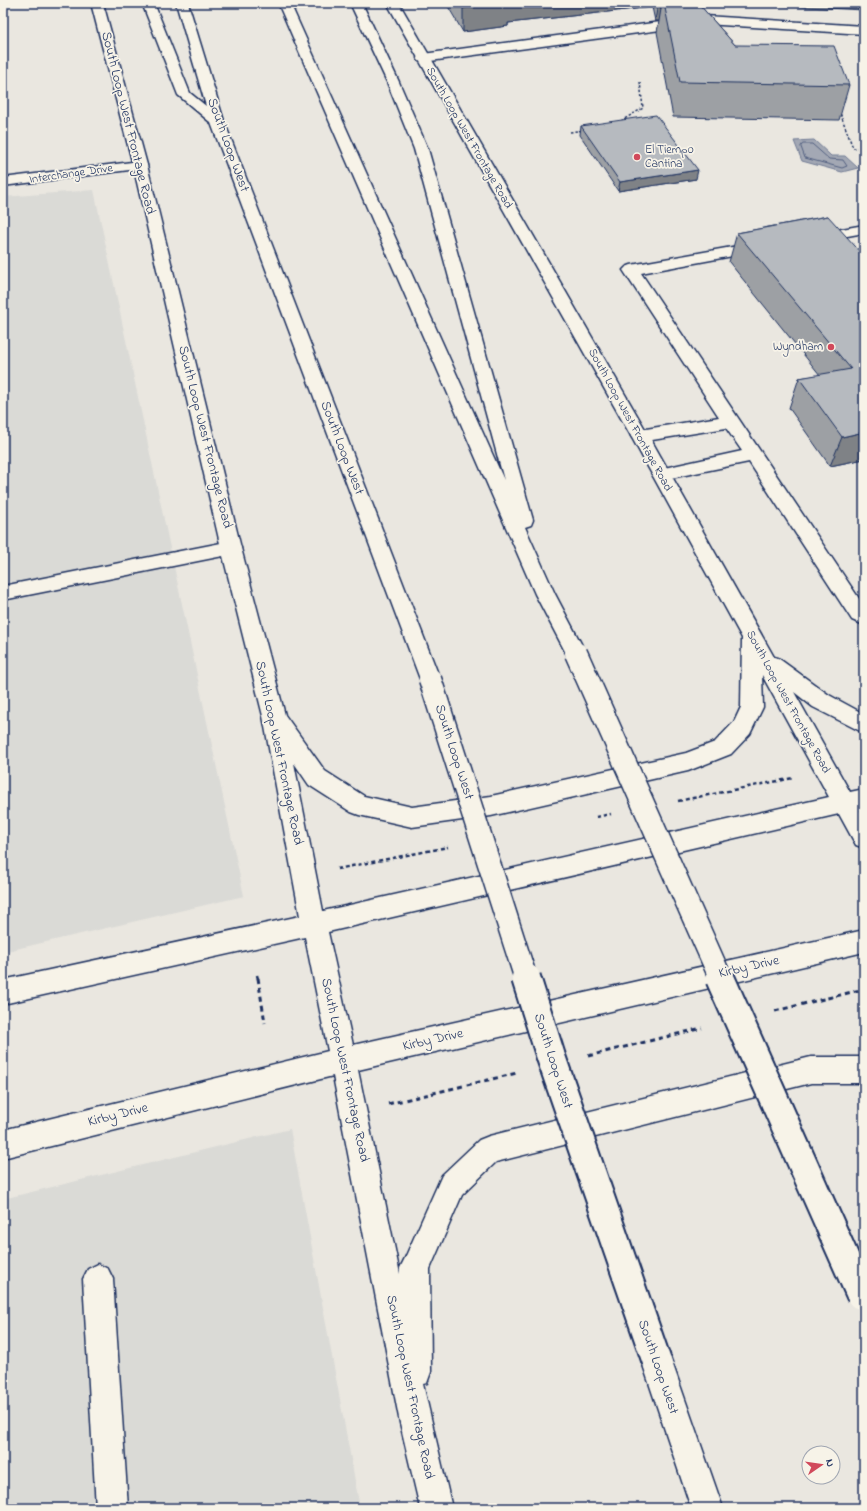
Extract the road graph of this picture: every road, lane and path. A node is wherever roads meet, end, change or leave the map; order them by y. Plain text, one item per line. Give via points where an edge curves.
1 (98, 3) edge
2 (148, 3) edge
3 (182, 3) edge
4 (284, 3) edge
5 (356, 3) edge
6 (393, 3) edge
7 (864, 30) edge
8 (423, 58) junction
9 (640, 82) dead end
10 (838, 107) edge
11 (217, 121) junction
12 (616, 125) edge
13 (585, 130) edge
14 (570, 132) dead end
15 (864, 148) edge
16 (140, 165) junction
17 (3, 182) edge
18 (864, 230) edge
19 (803, 240) edge
20 (773, 245) edge
21 (731, 421) junction
22 (640, 436) junction
23 (753, 455) junction
24 (661, 474) junction
25 (231, 548) junction
26 (3, 592) edge
27 (545, 594) junction
28 (862, 614) edge
29 (752, 636) junction
30 (765, 660) junction
31 (274, 716) junction
32 (864, 724) edge
33 (854, 801) edge
34 (864, 838) edge
35 (314, 924) junction
36 (864, 941) edge
37 (257, 975) dead end
38 (864, 989) edge
39 (3, 992) edge
40 (772, 1011) dead end
41 (265, 1023) dead end
42 (710, 1026) dead end
43 (587, 1056) dead end
44 (343, 1060) junction
45 (864, 1070) edge
46 (518, 1073) dead end
47 (387, 1104) dead end
48 (3, 1144) edge
49 (98, 1279) dead end
50 (862, 1299) edge
51 (416, 1423) junction
52 (112, 1508) edge
53 (436, 1508) edge
54 (707, 1508) edge

1 - 16 main road, South Loop West Frontage Road
2 - 11 main road via 184,95
3 - 11 main road, South Loop West
4 - 27 main road
5 - 27 main road via 421,149
6 - 8 main road, South Loop West Frontage Road
7 - 8 main road via 706,20
8 - 22 main road, South Loop West Frontage Road
9 - 12 path via 642,108
10 - 15 path via 853,148
11 - 54 main road, South Loop West, bridge via 430,679 551,1057
13 - 14 path
16 - 17 main road, Interchange Drive
16 - 25 main road, South Loop West Frontage Road
18 - 19 main road
20 - 21 main road via 631,270
21 - 22 main road
21 - 23 main road
22 - 24 main road, South Loop West Frontage Road
23 - 24 main road
23 - 28 main road
24 - 29 main road, South Loop West Frontage Road
25 - 26 main road
25 - 31 main road, South Loop West Frontage Road
27 - 50 main road, bridge via 576,653
29 - 30 main road, South Loop West Frontage Road
29 - 31 main road via 752,707 742,728 723,748 688,762 491,806 412,817 359,805 317,778
30 - 32 main road via 821,701
30 - 33 main road, South Loop West Frontage Road
31 - 35 main road, South Loop West Frontage Road
33 - 34 main road, South Loop West Frontage Road
33 - 35 main road
35 - 39 main road
35 - 44 main road, South Loop West Frontage Road
36 - 44 main road, Kirby Drive
37 - 41 path
38 - 40 path
42 - 43 path
44 - 48 main road, Kirby Drive
44 - 51 main road, South Loop West Frontage Road
45 - 51 main road via 812,1070 489,1150 452,1185 415,1268
46 - 47 path
49 - 52 main road
51 - 53 main road, South Loop West Frontage Road

